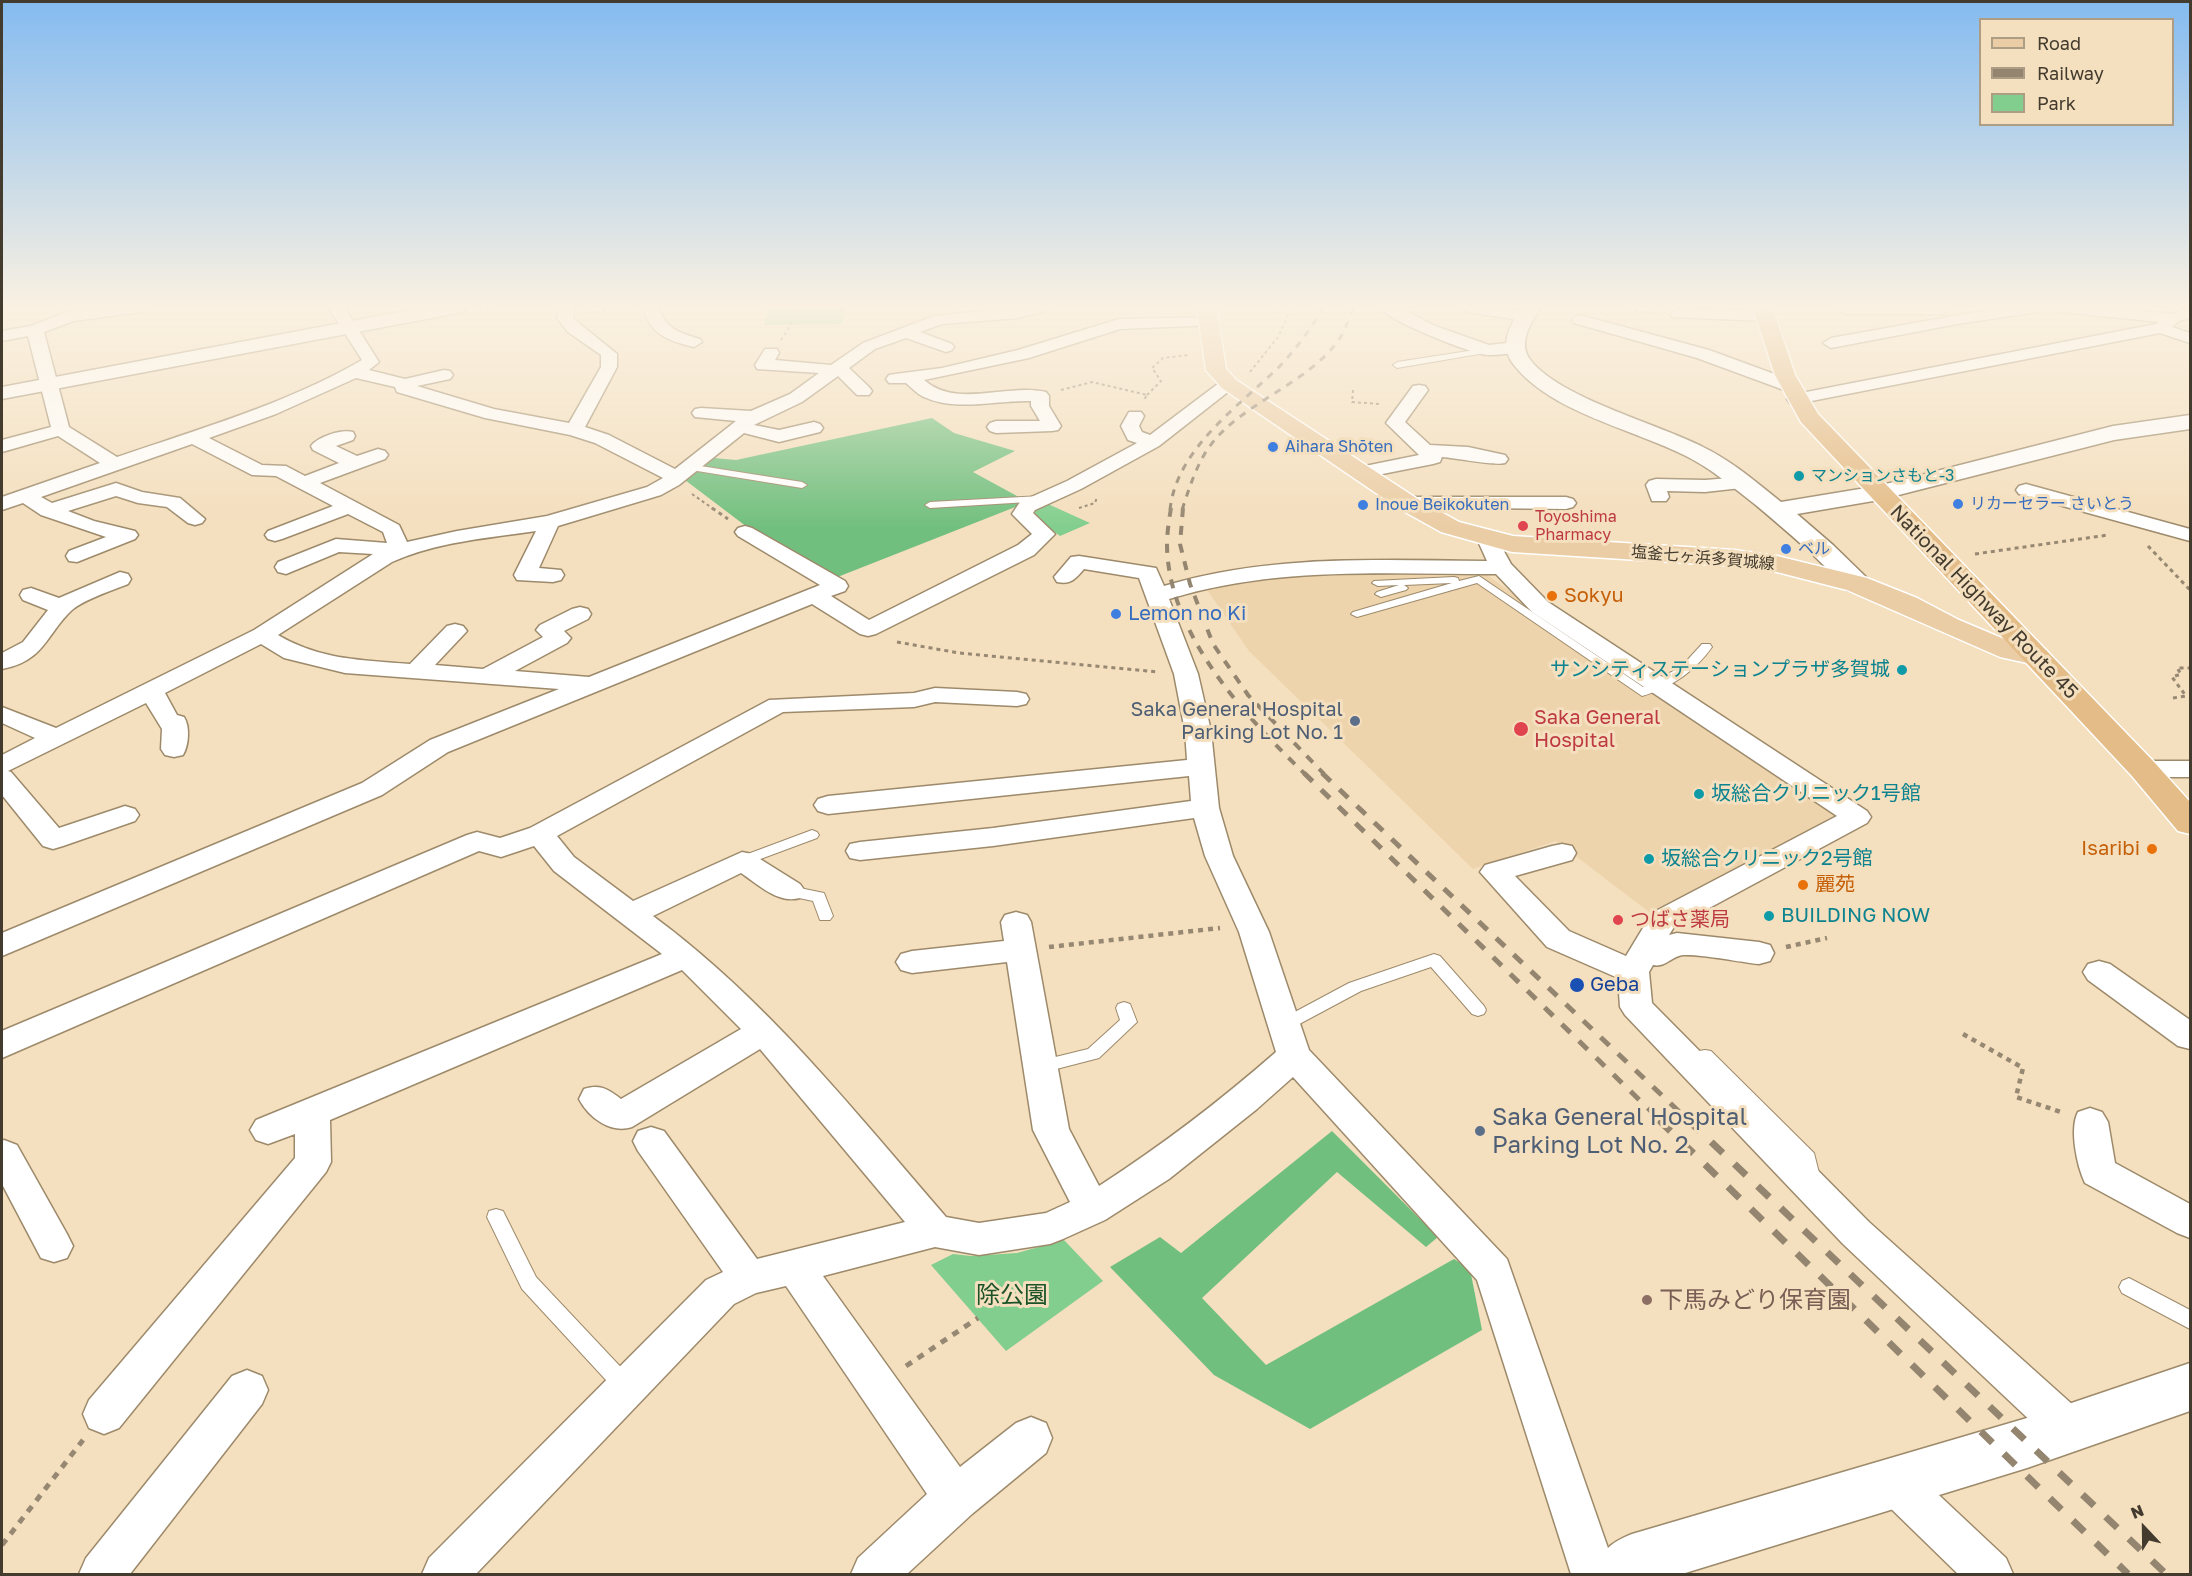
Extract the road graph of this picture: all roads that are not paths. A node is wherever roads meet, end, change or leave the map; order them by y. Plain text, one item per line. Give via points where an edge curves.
1 (49, 381) edge
2 (68, 381) edge
3 (335, 381) edge
4 (390, 381) edge
5 (420, 381) edge
6 (601, 381) edge
7 (819, 381) edge
8 (851, 381) edge
9 (907, 381) edge
10 (1227, 381) edge
11 (1544, 381) edge
12 (1766, 381) edge
13 (1789, 381) edge
14 (1855, 381) edge
15 (50, 384) junction
16 (1232, 386) junction
17 (403, 388) dead end
18 (863, 391) dead end
19 (1793, 392) junction
20 (2, 393) edge
21 (717, 394) dead end
22 (1413, 398) road end
23 (1135, 416) road end
24 (746, 422) junction
25 (2190, 422) edge
26 (996, 427) dead end
27 (814, 428) dead end
28 (61, 430) junction
29 (574, 430) junction
30 (346, 436) dead end
31 (193, 437) junction
32 (1152, 442) junction
33 (2, 446) edge
34 (1424, 450) junction
35 (378, 455) dead end
36 (1498, 459) dead end
37 (355, 463) junction
38 (114, 464) junction
39 (1362, 472) junction
40 (679, 475) junction
41 (303, 483) junction
42 (1743, 483) junction
43 (802, 485) dead end
44 (2026, 490) dead end
45 (1879, 493) junction
46 (26, 496) junction
47 (1659, 496) dead end
48 (1042, 499) junction
49 (1407, 503) junction
50 (1566, 503) dead end
51 (2, 504) edge
52 (930, 505) dead end
53 (349, 507) junction
54 (1777, 510) junction
55 (48, 511) junction
56 (195, 519) dead end
57 (550, 522) junction
58 (745, 532) road end
59 (2190, 535) edge
60 (275, 536) dead end
61 (1488, 539) junction
62 (400, 550) junction
63 (77, 556) dead end
64 (286, 567) dead end
65 (1505, 572) junction
66 (553, 575) dead end
67 (1065, 577) dead end
68 (120, 579) dead end
69 (1479, 579) junction
70 (1857, 584) junction
71 (1379, 588) dead end
72 (31, 595) dead end
73 (814, 595) junction
74 (1156, 596) junction
75 (62, 608) junction
76 (580, 614) dead end
77 (1357, 614) dead end
78 (455, 631) dead end
79 (262, 635) junction
80 (1706, 647) dead end
81 (2036, 656) junction
82 (2, 662) edge
83 (416, 671) junction
84 (486, 677) junction
85 (595, 684) junction
86 (1664, 688) junction
87 (152, 691) junction
88 (1017, 699) dead end
89 (2, 714) edge
90 (54, 737) junction
91 (174, 749) dead end
92 (2, 765) edge
93 (1201, 767) junction
94 (2143, 769) junction
95 (2190, 770) edge
96 (2, 778) edge
97 (828, 805) dead end
98 (1205, 808) junction
99 (125, 815) dead end
100 (2190, 823) edge
101 (540, 834) junction
102 (812, 835) dead end
103 (860, 850) dead end
104 (1562, 853) dead end
105 (742, 861) junction
106 (790, 891) joint
107 (632, 914) junction
108 (825, 916) dead end
109 (2, 945) edge
110 (1759, 953) road end
111 (686, 956) junction
112 (912, 962) dead end
113 (1638, 971) junction
114 (2099, 972) dead end
115 (1124, 1008) dead end
116 (1478, 1010) dead end
117 (764, 1031) junction
118 (2190, 1037) edge
119 (1289, 1040) junction
120 (2, 1046) edge
121 (1041, 1067) junction
122 (596, 1099) dead end
123 (312, 1113) junction
124 (2090, 1122) road end
125 (268, 1130) dead end
126 (651, 1141) dead end
127 (2, 1156) edge
128 (1092, 1209) junction
129 (496, 1217) dead end
130 (2190, 1222) edge
131 (934, 1231) junction
132 (54, 1246) dead end
133 (794, 1266) junction
134 (748, 1278) junction
135 (2129, 1287) dead end
136 (2190, 1320) edge
137 (628, 1388) junction
138 (2190, 1388) edge
139 (247, 1390) dead end
140 (104, 1414) road end
141 (2068, 1428) junction
142 (1031, 1438) dead end
143 (1894, 1482) junction
144 (956, 1498) junction
145 (1622, 1571) edge
146 (102, 1575) edge
147 (445, 1575) edge
148 (874, 1575) edge
149 (1990, 1575) edge

1 - 15 street
2 - 15 street
3 - 31 street via 270,410
4 - 5 street via 405,384
6 - 29 street
7 - 24 street via 796,398
8 - 18 street
9 - 26 street via 945,398 1040,396 1040,406 1052,426
10 - 16 main road, 塩釜七ヶ浜多賀城線
11 - 42 street via 1567,395 1692,450
12 - 19 street
13 - 19 highway, National Highway Route 45
14 - 19 street
15 - 20 street
15 - 28 street
16 - 32 street
16 - 39 main road, 塩釜七ヶ浜多賀城線
17 - 29 street via 491,414
19 - 45 highway, National Highway Route 45 via 1809,417
21 - 24 street via 710,413
22 - 34 street via 1395,423
23 - 32 street via 1130,426 1135,436
24 - 27 street via 778,436
24 - 40 street
25 - 45 street via 2076,441
28 - 33 street
28 - 38 street
29 - 40 street
30 - 37 street via 320,446
31 - 38 street
31 - 41 street via 259,471 279,470
32 - 48 street
34 - 36 street
34 - 39 street via 1433,458
35 - 37 street
37 - 41 street
38 - 46 street
39 - 49 main road, 塩釜七ヶ浜多賀城線
40 - 43 lane
40 - 57 street via 654,491
41 - 53 street
42 - 47 street via 1656,485
42 - 54 street
44 - 59 street
45 - 54 street
45 - 81 highway, National Highway Route 45
46 - 51 street
46 - 55 street
48 - 52 lane
48 - 73 street via 1027,506 1022,514 1045,534 1040,540 868,629
49 - 50 street
49 - 61 main road, 塩釜七ヶ浜多賀城線 via 1450,527
53 - 60 street
53 - 62 street via 392,529
54 - 70 street via 1833,556
55 - 56 street via 116,489 173,502
55 - 63 street via 85,527 128,535
57 - 62 street
57 - 66 street via 525,575
58 - 73 street via 837,586
61 - 65 street
61 - 70 main road, 塩釜七ヶ浜多賀城線 via 1512,544 1734,558 1777,564
62 - 64 street via 336,544
62 - 79 street
65 - 69 lane
65 - 74 street via 1273,572 1208,579
65 - 86 street via 1540,606
67 - 74 street via 1079,562 1148,573
68 - 75 street
69 - 71 lane
69 - 77 lane
69 - 86 lane via 1642,693
70 - 81 main road, 塩釜七ヶ浜多賀城線 via 1994,645
72 - 75 street
73 - 85 street
74 - 93 street via 1186,674
75 - 82 street via 31,647
76 - 84 street via 548,630 559,638
78 - 83 street
79 - 83 street via 345,676
79 - 87 street
80 - 86 lane via 1693,665
81 - 94 highway, National Highway Route 45
83 - 84 street
84 - 85 street
85 - 109 street via 439,746 372,789
86 - 113 street via 1857,817 1663,920
87 - 90 street
87 - 91 street via 169,723 175,722
88 - 101 street via 935,695 914,700 778,705
89 - 90 street
90 - 92 street
93 - 97 street
93 - 98 street
94 - 95 street
94 - 100 highway, National Highway Route 45
96 - 99 street via 53,840
98 - 103 street via 993,837
98 - 119 street via 1219,856 1254,932
101 - 107 street via 564,864
101 - 120 street via 501,848 477,841
102 - 105 lane
104 - 113 street via 1496,872 1558,939
105 - 106 street
105 - 107 street
106 - 108 lane via 819,897
107 - 111 street
110 - 113 street via 1677,944
111 - 117 street
111 - 123 street
112 - 121 street via 1019,936
113 - 141 street via 1636,1007 1856,1233
114 - 118 street
115 - 121 lane via 1129,1022 1093,1054
116 - 119 lane via 1434,960 1355,987
117 - 122 street via 620,1117
117 - 131 street
119 - 128 street via 1245,1099 1156,1168
119 - 145 street via 1493,1272
121 - 128 street via 1051,1130
123 - 125 street
123 - 140 street via 313,1162
124 - 130 street via 2098,1172
126 - 134 street
127 - 132 street
128 - 131 street via 1050,1228 979,1239
129 - 137 lane via 529,1283
131 - 133 street
133 - 134 street
133 - 144 street
134 - 137 street via 720,1292
135 - 136 lane
137 - 147 street
138 - 141 street
139 - 146 street
141 - 143 street
142 - 144 street
143 - 145 street
143 - 149 street
144 - 148 street

